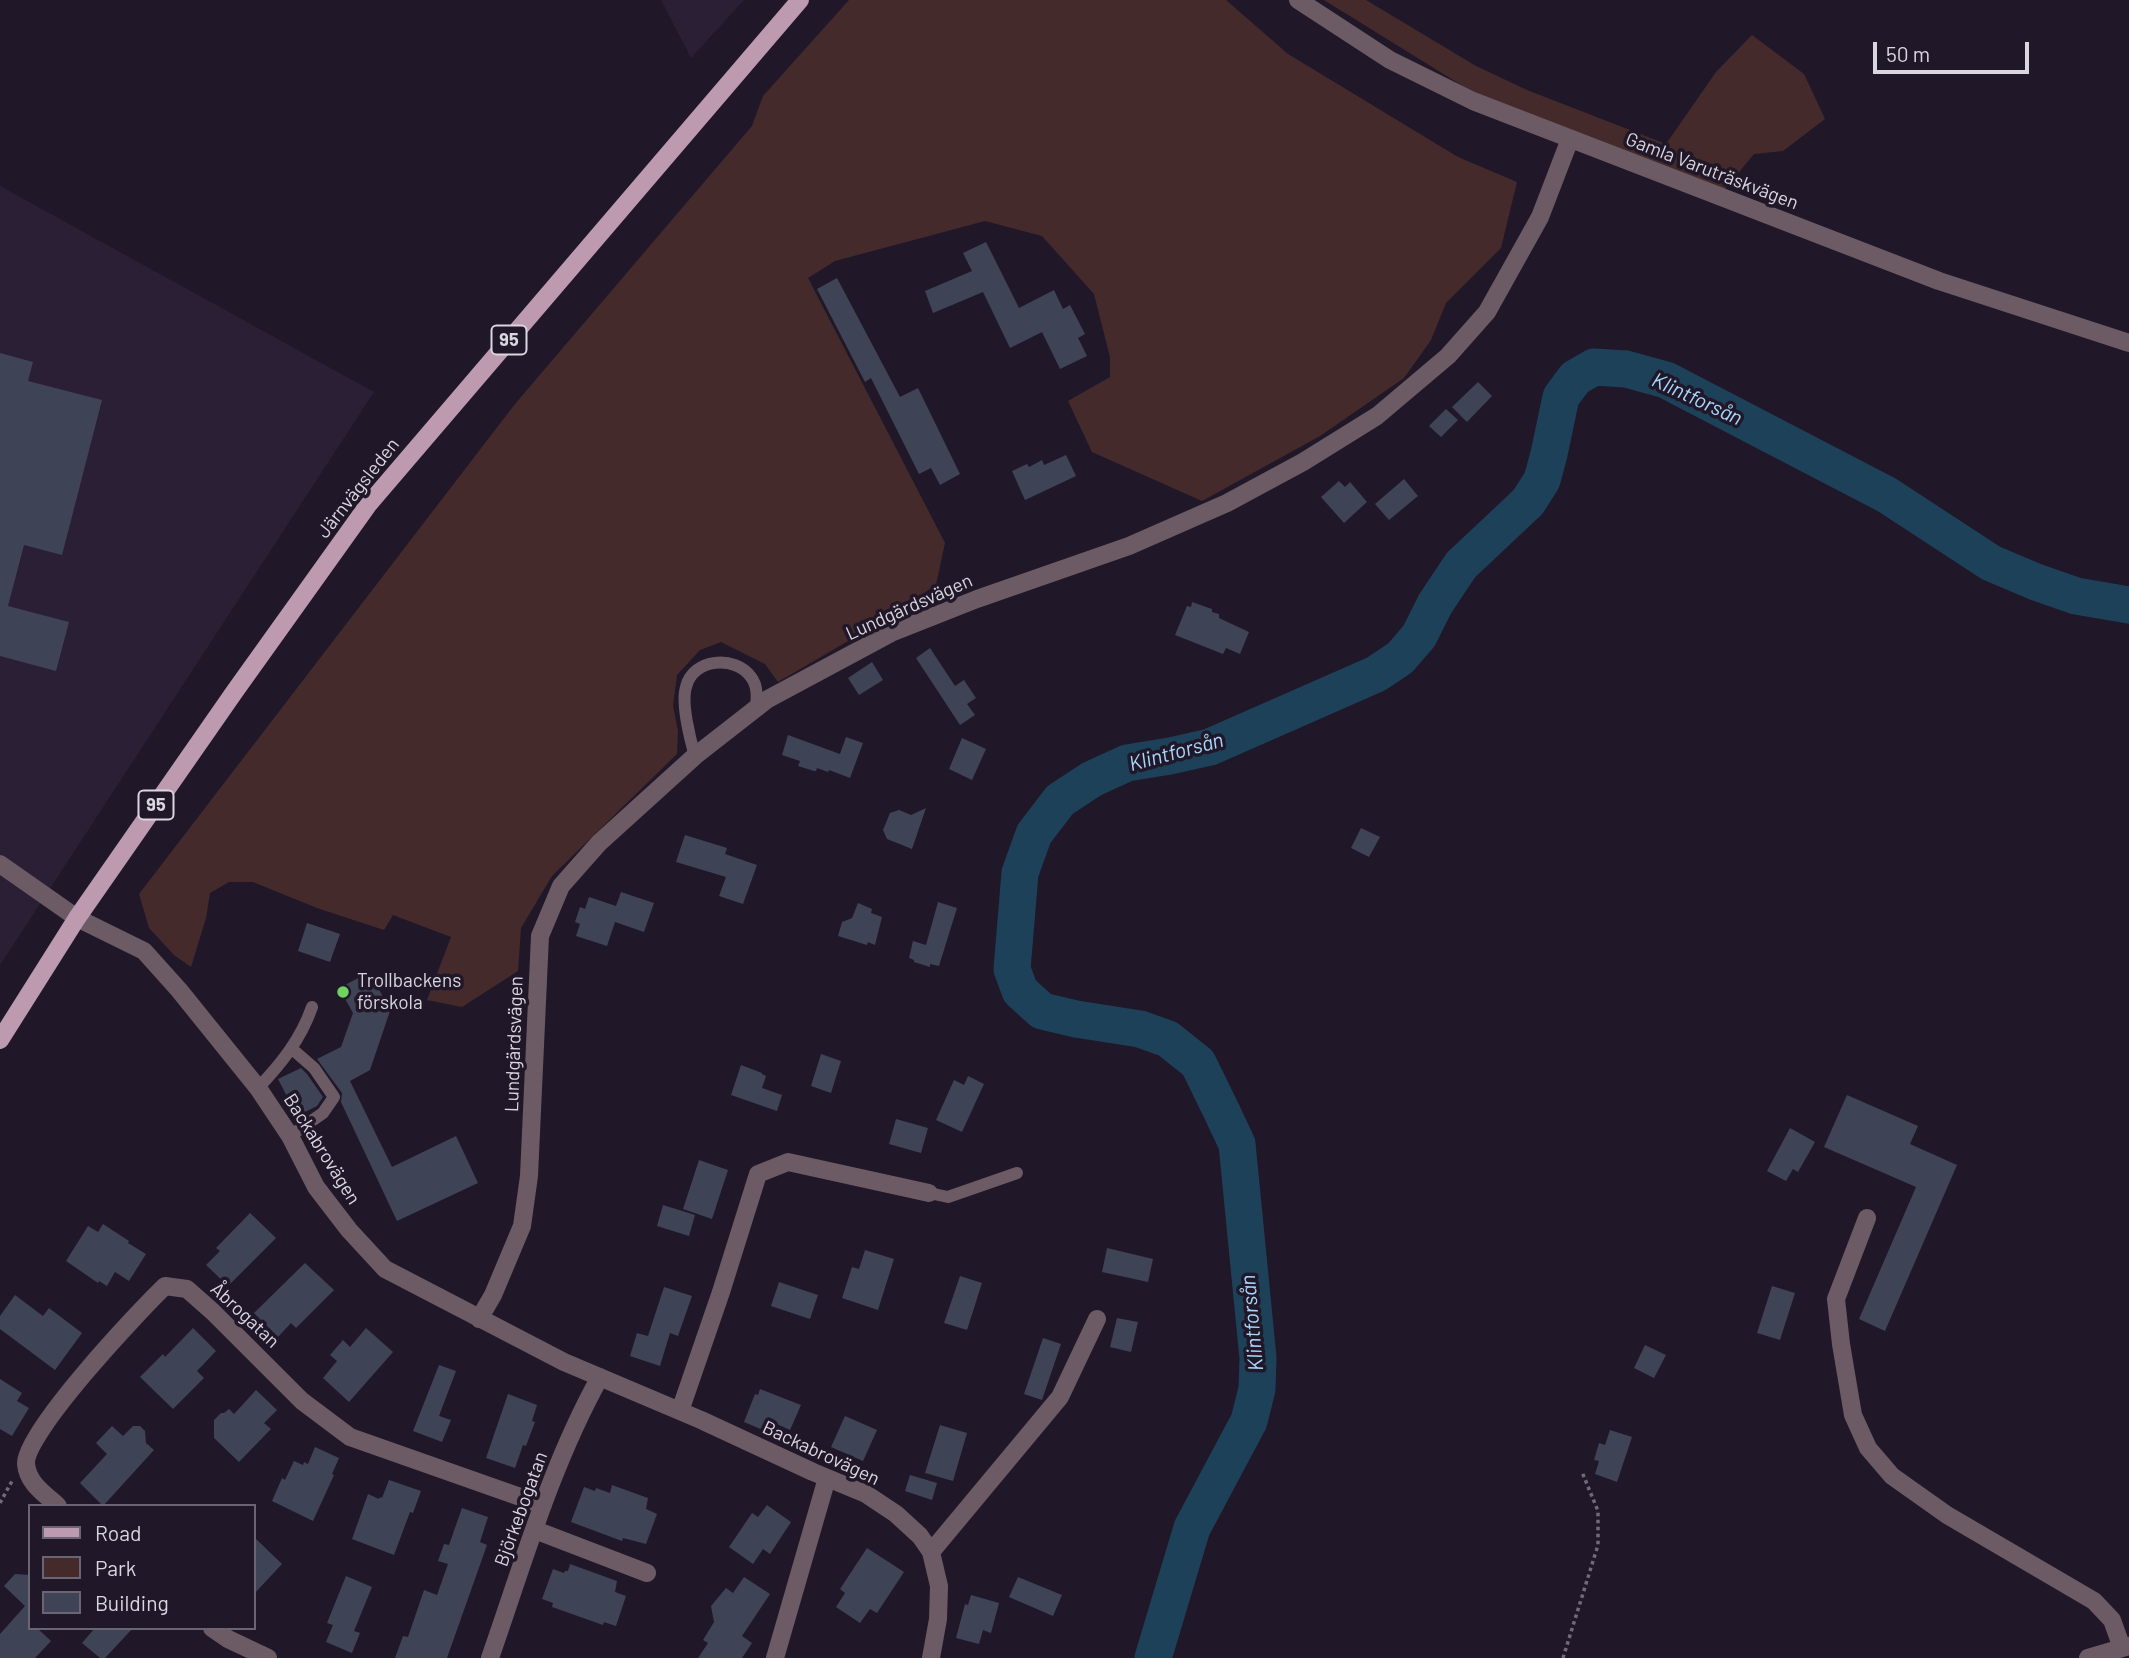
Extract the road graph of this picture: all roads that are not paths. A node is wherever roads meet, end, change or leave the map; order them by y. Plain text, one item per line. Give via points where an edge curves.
1 (800, 0) edge
2 (1298, 0) edge
3 (1570, 139) junction
4 (2129, 342) edge
5 (756, 709) junction
6 (695, 756) junction
7 (0, 864) edge
8 (77, 918) junction
9 (312, 1007) dead end
10 (0, 1040) edge
11 (291, 1048) junction
12 (258, 1088) junction
13 (290, 1136) junction
14 (1017, 1173) dead end
15 (929, 1193) joint
16 (1867, 1218) dead end
17 (479, 1319) junction
18 (1097, 1319) dead end
19 (600, 1377) junction
20 (680, 1411) junction
21 (827, 1478) junction
22 (56, 1504) edge
23 (543, 1505) junction
24 (534, 1530) junction
25 (931, 1552) junction
26 (647, 1573) dead end
27 (215, 1630) edge
28 (2125, 1647) edge
29 (268, 1658) edge
30 (491, 1658) edge
31 (775, 1658) edge
32 (931, 1658) edge
33 (2088, 1658) edge

1 - 8 main road, Järnvägsleden / 95 via 368,505
2 - 3 street, Gamla Varuträskvägen via 1390,60 1473,101
3 - 4 street, Gamla Varuträskvägen via 1939,281
3 - 5 street, Lundgärdsvägen via 1540,217 1487,312 1448,356 1377,416 1227,503 1129,546 891,633
5 - 6 street, Lundgärdsvägen
5 - 6 lane via 753,678 741,668 709,663 695,670 686,685 684,705
6 - 17 street, Lundgärdsvägen via 599,843 561,886 540,936 529,1176 522,1226
7 - 8 street, Backabrovägen
8 - 10 main road, Järnvägsleden / 95
8 - 12 street, Backabrovägen via 144,951
9 - 11 lane
11 - 12 lane
11 - 13 lane via 314,1068 334,1097 323,1112
12 - 13 street, Backabrovägen
13 - 17 street, Backabrovägen via 316,1186 385,1269
14 - 15 lane via 948,1197
15 - 20 street via 788,1162 758,1174
16 - 28 street via 1836,1299 1853,1415 1868,1448 1892,1476 1947,1515 2094,1601 2112,1620
17 - 19 street, Backabrovägen
18 - 25 street via 1060,1397
19 - 20 street, Backabrovägen
19 - 23 street, Björkebogatan
20 - 21 street, Backabrovägen
21 - 25 street, Backabrovägen via 866,1494 896,1514
21 - 31 street
22 - 23 street, Åbrogatan via 31,1482 26,1462 32,1444 52,1413 135,1314 165,1286 187,1289 302,1401 350,1437
23 - 24 street, Björkebogatan
24 - 26 street
24 - 30 street, Björkebogatan
25 - 32 street, Backabrovägen via 939,1586
27 - 29 street
28 - 33 street

